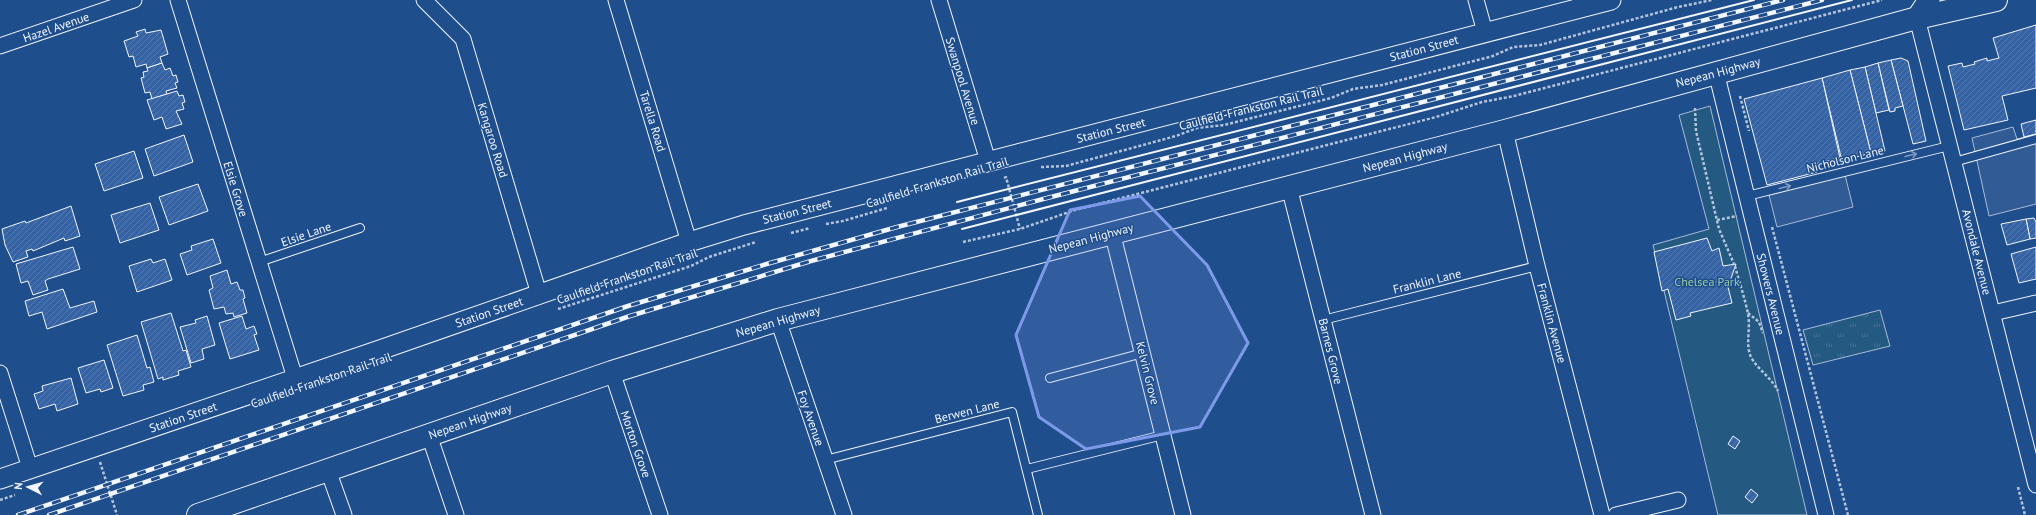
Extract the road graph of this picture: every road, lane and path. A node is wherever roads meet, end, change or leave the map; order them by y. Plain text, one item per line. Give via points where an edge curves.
1 (134, 0) edge
2 (178, 0) edge
3 (424, 0) edge
4 (616, 0) edge
5 (939, 0) edge
6 (1476, 0) edge
7 (1611, 0) edge
8 (1712, 0) edge
9 (1882, 0) edge
10 (1929, 0) edge
11 (1996, 0) edge
12 (1915, 9) edge
13 (1485, 32) junction
14 (0, 46) edge
15 (1716, 72) junction
16 (1740, 96) dead end
17 (1695, 108) dead end
18 (1504, 131) junction
19 (1749, 133) dead end
20 (2036, 139) edge
21 (1950, 146) junction
22 (988, 162) junction
23 (1954, 162) junction
24 (1038, 167) dead end
25 (1006, 177) dead end
26 (1289, 187) junction
27 (1747, 196) junction
28 (888, 208) dead end
29 (1771, 221) dead end
30 (823, 224) dead end
31 (817, 225) dead end
32 (360, 228) dead end
33 (1020, 229) junction
34 (1112, 232) junction
35 (790, 233) dead end
36 (763, 240) dead end
37 (689, 242) junction
38 (963, 242) dead end
39 (259, 262) junction
40 (1537, 266) junction
41 (539, 294) junction
42 (2036, 302) edge
43 (554, 310) dead end
44 (1993, 313) junction
45 (778, 320) junction
46 (1323, 320) junction
47 (1143, 354) junction
48 (612, 372) junction
49 (0, 373) edge
50 (294, 378) junction
51 (1050, 378) dead end
52 (1780, 398) dead end
53 (429, 435) junction
54 (1163, 435) junction
55 (825, 460) junction
56 (105, 461) dead end
57 (30, 468) junction
58 (1027, 469) junction
59 (328, 470) junction
60 (0, 479) edge
61 (2036, 485) edge
62 (2018, 487) dead end
63 (22, 492) dead end
64 (0, 500) edge
65 (1678, 500) dead end
66 (117, 515) edge
67 (198, 515) edge
68 (344, 515) edge
69 (456, 515) edge
70 (660, 515) edge
71 (844, 515) edge
72 (1038, 515) edge
73 (1183, 515) edge
74 (1373, 515) edge
75 (1602, 515) edge
76 (1616, 515) edge
77 (1826, 515) edge
78 (1848, 515) edge
79 (2025, 515) edge

1 - 14 street, Hazel Avenue
2 - 39 street, Elsie Grove
3 - 41 street, Kangaroo Road via 463,39
4 - 37 street, Tarella Road
5 - 22 street, Swanpool Avenue
6 - 13 street
7 - 13 street, Station Street
8 - 24 path, Caulfield-Frankston Rail Trail via 1540,45 1513,47 1493,56 1382,85 1353,89 1331,98 1224,125 1197,128 1066,166
9 - 33 path via 1482,102 1400,127 1075,210
10 - 12 main road
11 - 12 highway, Nepean Highway
12 - 15 highway, Nepean Highway
12 - 21 street, Avondale Avenue
13 - 22 street, Station Street
15 - 18 highway, Nepean Highway
15 - 27 street, Showers Avenue
16 - 19 path
17 - 52 path via 1696,131 1719,229 1734,265 1748,315 1751,357 1757,367 1774,383
18 - 26 highway, Nepean Highway
18 - 40 street, Franklin Avenue
20 - 23 lane
21 - 23 street, Avondale Avenue
27 -> 21 lane, Nicholson Lane
22 - 37 street, Station Street via 744,225
23 - 44 street, Avondale Avenue
25 - 33 path
26 - 34 highway, Nepean Highway
26 - 46 street, Barnes Grove
27 - 77 street, Showers Avenue
28 - 30 path, Caulfield-Frankston Rail Trail
29 - 78 path
31 - 35 path
32 - 39 lane, Elsie Lane
33 - 38 path
34 - 45 highway, Nepean Highway
34 - 47 street, Kelvin Grove
36 - 43 path, Caulfield-Frankston Rail Trail via 708,258 692,266
37 - 41 street, Station Street
39 - 50 street, Elsie Grove
40 - 46 lane, Franklin Lane
40 - 75 street, Franklin Avenue
41 - 50 street, Station Street
42 - 44 street
44 - 61 street, Avondale Avenue
45 - 48 highway, Nepean Highway
45 - 55 street, Foy Avenue
46 - 74 street, Barnes Grove
47 - 51 lane
47 - 54 street, Kelvin Grove
48 - 53 highway, Nepean Highway
48 - 70 street, Morton Grove
49 - 57 street
50 - 57 street, Station Street
53 - 59 highway, Nepean Highway
53 - 69 street
54 - 58 lane
54 - 73 street, Kelvin Grove
55 - 58 lane, Berwen Lane via 1012,412
55 - 71 street, Foy Avenue
56 - 66 path via 99,461
57 - 60 street, Station Street
58 - 72 lane, Berwen Lane
59 - 67 highway, Nepean Highway
59 - 68 street
62 - 79 path
63 - 64 path
65 - 76 street

